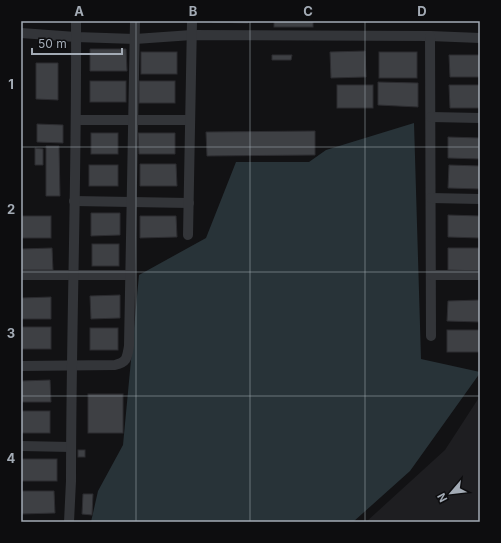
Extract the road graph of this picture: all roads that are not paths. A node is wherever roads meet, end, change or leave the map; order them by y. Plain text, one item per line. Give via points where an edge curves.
1 (76, 21) edge
2 (135, 21) edge
3 (192, 21) edge
4 (23, 33) edge
5 (192, 35) junction
6 (430, 36) junction
7 (76, 37) junction
8 (480, 38) edge
9 (135, 39) junction
10 (431, 117) junction
11 (480, 118) edge
12 (76, 120) junction
13 (133, 120) junction
14 (189, 120) junction
15 (431, 198) junction
16 (480, 199) edge
17 (74, 201) junction
18 (132, 202) junction
19 (189, 203) junction
20 (188, 235) dead end
21 (21, 275) edge
22 (73, 275) junction
23 (130, 275) junction
24 (431, 275) junction
25 (480, 275) edge
26 (431, 336) dead end
27 (21, 366) edge
28 (72, 366) junction
29 (21, 446) edge
30 (71, 447) junction
31 (69, 522) edge

1 - 7 street
2 - 9 street
3 - 5 street
4 - 7 street
5 - 6 street
5 - 9 street
5 - 14 street
6 - 8 street
6 - 10 street
7 - 9 street
7 - 12 street
9 - 13 street
10 - 11 street
10 - 15 street
12 - 13 street
12 - 17 street
13 - 14 street
13 - 18 street
14 - 19 street
15 - 16 street
15 - 24 street
17 - 18 street
17 - 22 street
18 - 19 street
18 - 23 street
19 - 20 street
21 - 22 street
22 - 23 street
22 - 28 street
23 - 28 street via 127,357 123,363 115,366
24 - 25 street
24 - 26 street
27 - 28 street
28 - 30 street
29 - 30 street
30 - 31 street

